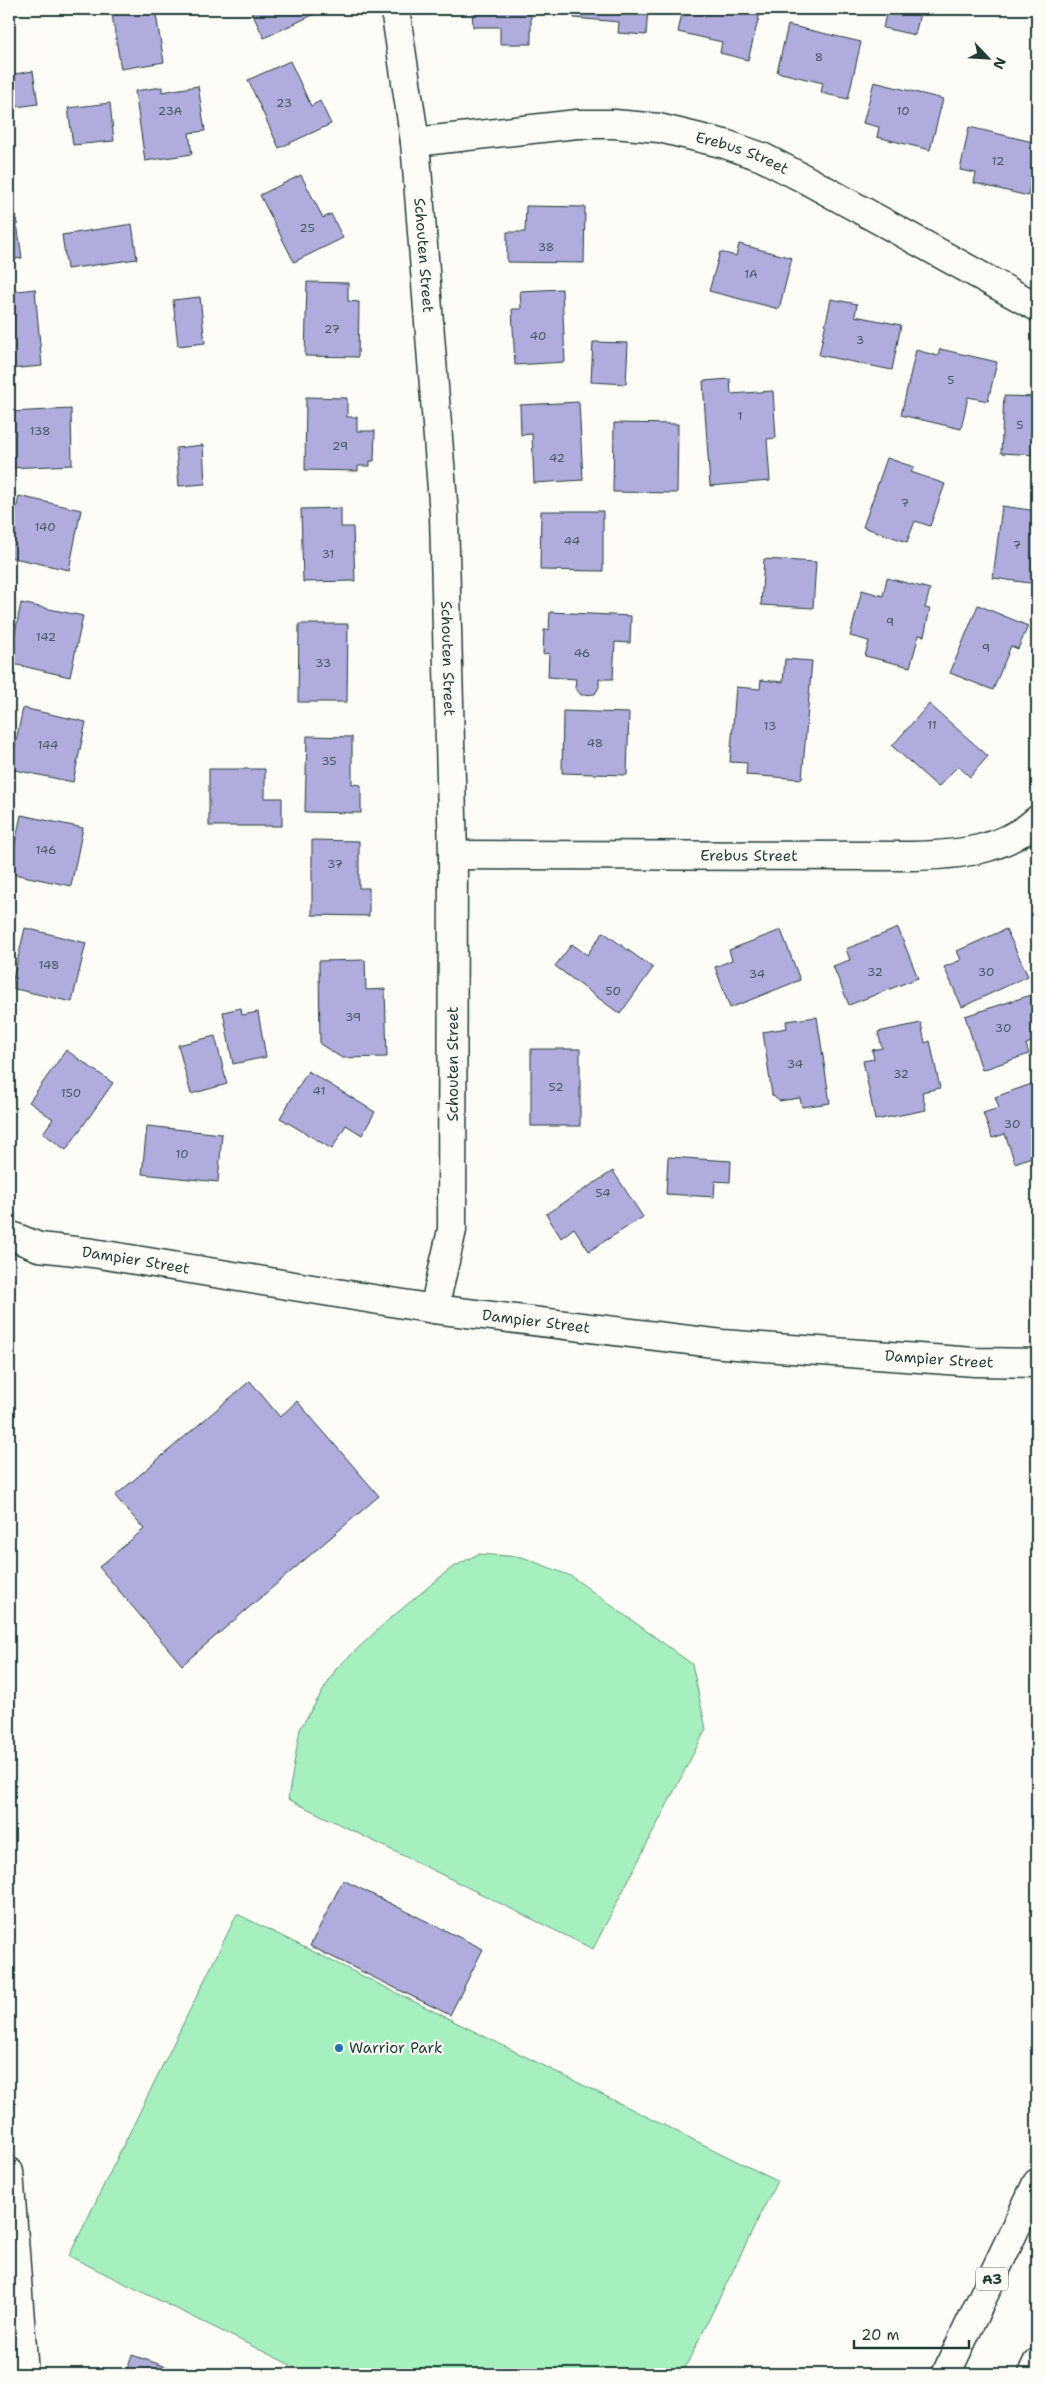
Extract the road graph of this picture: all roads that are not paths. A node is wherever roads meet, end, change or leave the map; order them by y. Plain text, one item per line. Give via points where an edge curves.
1 (395, 9) edge
2 (415, 142) junction
3 (1037, 307) edge
4 (1037, 820) edge
5 (453, 855) junction
6 (9, 1234) edge
7 (39, 1247) junction
8 (9, 1252) edge
9 (434, 1309) junction
10 (1037, 1363) edge
11 (9, 2172) edge
12 (1037, 2183) edge
13 (1037, 2363) edge
14 (24, 2374) edge
15 (946, 2374) edge
16 (1032, 2374) edge

1 - 2 main road, Schouten Street
2 - 3 main road, Erebus Street via 576,124 659,128 706,139 762,157
2 - 5 main road, Schouten Street via 444,515
4 - 5 main road, Erebus Street via 1009,840 959,854
5 - 9 main road, Schouten Street via 452,1230
6 - 7 main road
7 - 8 main road
7 - 9 main road, Dampier Street
9 - 10 main road, Dampier Street via 722,1344 975,1362
11 - 14 main road
12 - 15 main road, A3
13 - 16 main road

